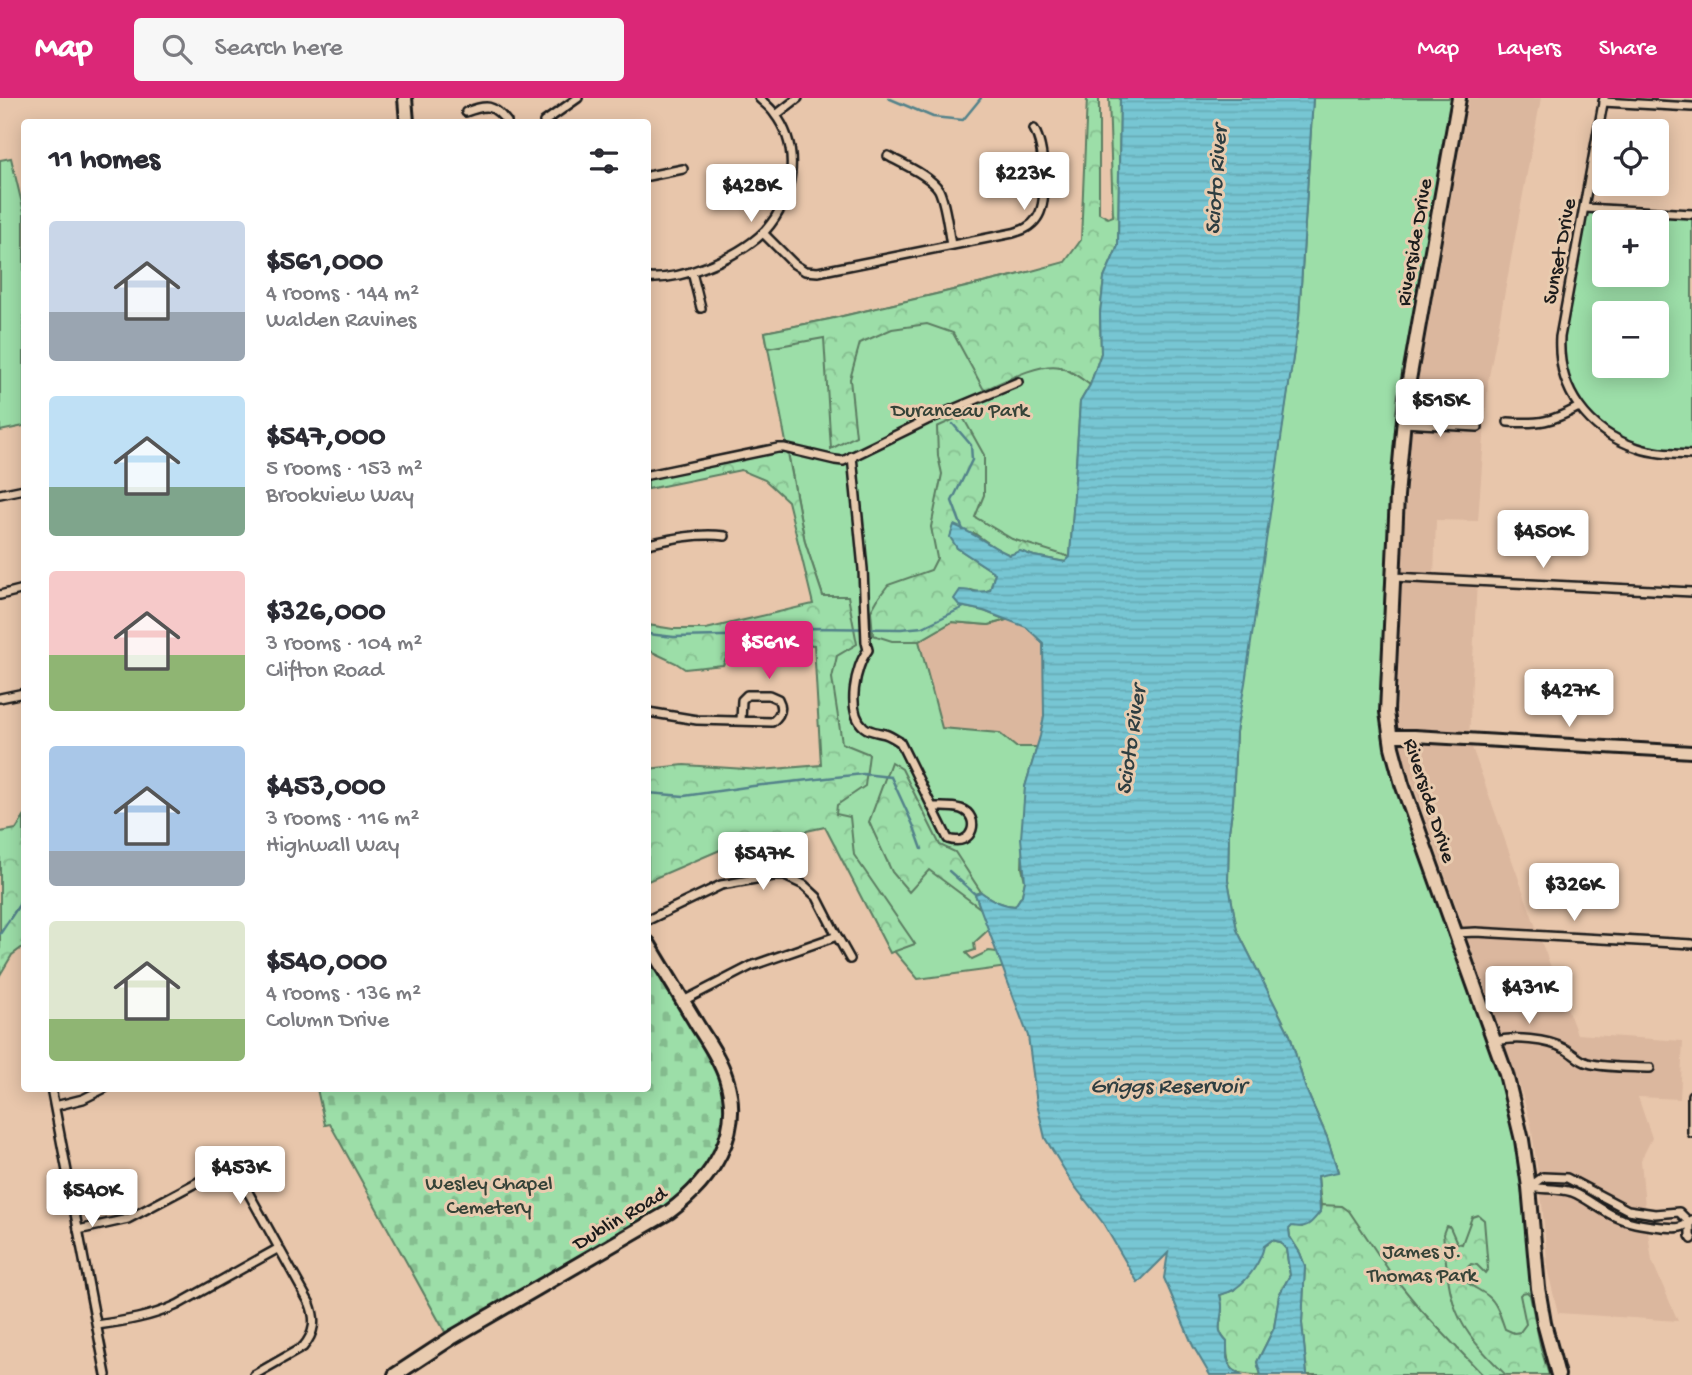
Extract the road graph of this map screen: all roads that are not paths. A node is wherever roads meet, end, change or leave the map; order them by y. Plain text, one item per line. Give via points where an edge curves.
1 (405, 98) edge
2 (579, 98) edge
3 (759, 98) edge
4 (798, 98) edge
5 (1459, 98) edge
6 (1604, 100) edge
7 (1692, 107) edge
8 (466, 112) dead end
9 (776, 115) junction
10 (407, 119) edge
11 (505, 119) edge
12 (557, 119) edge
13 (1034, 129) dead end
14 (888, 156) dead end
15 (683, 169) dead end
16 (651, 175) edge
17 (1585, 208) junction
18 (1692, 214) edge
19 (763, 233) junction
20 (951, 246) junction
21 (692, 272) junction
22 (651, 278) edge
23 (701, 308) dead end
24 (1018, 382) dead end
25 (1579, 407) junction
26 (1508, 422) dead end
27 (1403, 423) junction
28 (1478, 427) dead end
29 (1692, 455) edge
30 (852, 456) junction
31 (651, 474) edge
32 (21, 490) edge
33 (0, 494) edge
34 (725, 536) dead end
35 (651, 543) edge
36 (1393, 577) junction
37 (21, 590) edge
38 (1692, 592) edge
39 (0, 594) edge
40 (21, 694) edge
41 (0, 698) edge
42 (651, 712) edge
43 (741, 721) junction
44 (1390, 736) junction
45 (1692, 752) edge
46 (933, 807) junction
47 (651, 919) edge
48 (1456, 933) junction
49 (836, 936) junction
50 (1692, 944) edge
51 (651, 948) edge
52 (850, 959) dead end
53 (683, 1001) junction
54 (1494, 1042) junction
55 (1650, 1068) dead end
56 (52, 1092) edge
57 (97, 1092) edge
58 (1692, 1095) edge
59 (55, 1106) junction
60 (1692, 1133) edge
61 (1528, 1187) junction
62 (1691, 1221) edge
63 (78, 1230) junction
64 (1692, 1239) edge
65 (279, 1248) junction
66 (97, 1325) junction
67 (106, 1375) edge
68 (254, 1375) edge
69 (395, 1375) edge
70 (1558, 1375) edge

1 - 10 main road
2 - 12 street
3 - 9 street
4 - 9 street
5 - 27 main road, Riverside Drive
6 - 7 street
6 - 17 street, Sunset Drive
8 - 11 street via 491,107
9 - 19 street via 790,147 791,182 778,215
13 - 20 street via 1043,157 1039,215 1025,229
14 - 20 street via 939,190
15 - 16 street
17 - 18 street
17 - 25 street, Sunset Drive via 1559,346 1567,386
19 - 20 street via 793,264 818,272
19 - 21 street via 729,257
21 - 22 street
21 - 23 street
24 - 30 street
25 - 26 street via 1545,422
25 - 29 street via 1620,442
27 - 28 street
27 - 36 main road, Riverside Drive
30 - 31 street via 843,461 778,448
30 - 46 street via 868,650 855,687 857,719 870,731 900,742
32 - 33 street
34 - 35 street via 692,535
36 - 38 street
36 - 44 main road, Riverside Drive via 1387,704
37 - 39 street
40 - 41 street
42 - 43 street
43 - 43 street via 772,722 781,710 778,699 747,695 742,700
44 - 45 main road
44 - 48 main road, Riverside Drive via 1402,784
46 - 46 street via 948,839 969,836 969,814 957,808
47 - 49 street via 721,885 785,876 817,897
48 - 50 street
48 - 54 main road, Riverside Drive
49 - 52 street
49 - 53 street via 751,965
51 - 53 main road, Dublin Road
53 - 69 main road, Dublin Road via 715,1053 729,1093 725,1142 711,1172 669,1212 453,1336
54 - 55 street via 1504,1038 1545,1042 1588,1063
54 - 61 main road, Riverside Drive via 1520,1130
56 - 59 street
57 - 59 street
58 - 60 street
59 - 63 street
61 - 62 street via 1574,1193 1636,1224 1679,1229
61 - 62 street via 1542,1177 1567,1178 1628,1210 1679,1212
61 - 70 main road, Riverside Drive via 1538,1288
62 - 64 street
63 - 65 street via 128,1219 209,1176 227,1176 248,1192
63 - 66 street
65 - 66 street via 177,1306 147,1317
65 - 68 street via 310,1304 313,1330 303,1347
66 - 67 street

